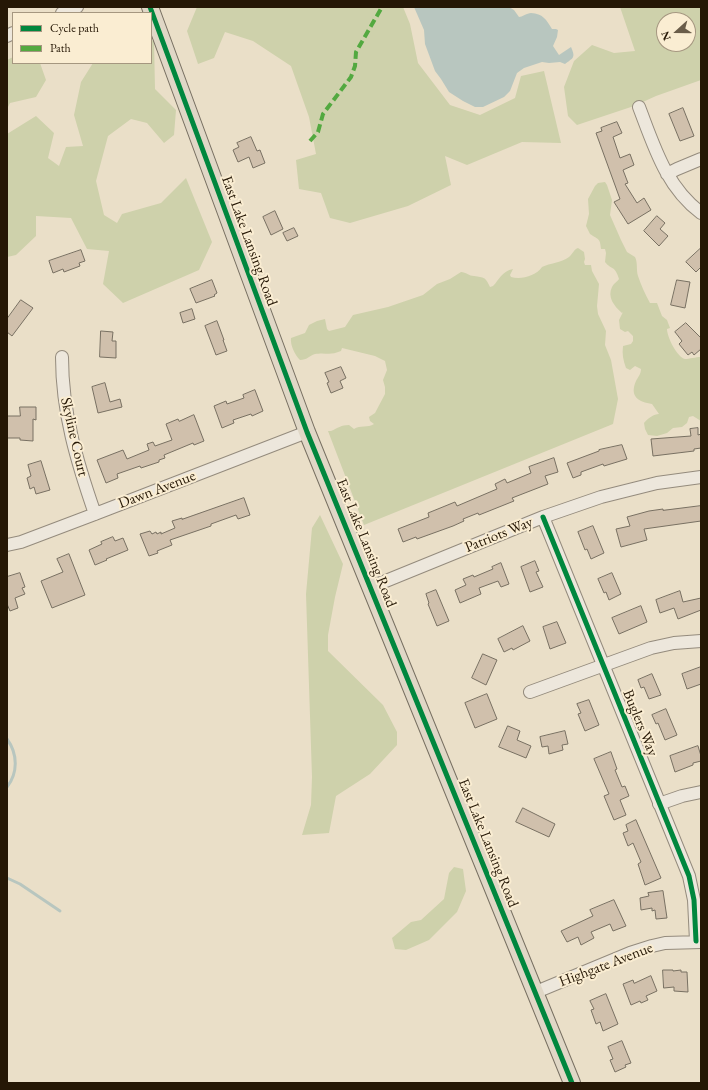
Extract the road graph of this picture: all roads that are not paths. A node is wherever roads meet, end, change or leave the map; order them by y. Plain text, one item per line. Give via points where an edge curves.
1 (77, 7) edge
2 (64, 12) edge
3 (152, 12) edge
4 (639, 107) dead end
5 (701, 159) edge
6 (667, 174) junction
7 (701, 213) edge
8 (62, 358) dead end
9 (307, 432) junction
10 (701, 477) edge
11 (95, 514) junction
12 (543, 517) junction
13 (7, 546) edge
14 (371, 587) junction
15 (701, 641) edge
16 (603, 664) junction
17 (530, 692) dead end
18 (701, 792) edge
19 (660, 804) junction
20 (699, 942) edge
21 (536, 992) junction
22 (572, 1083) edge

1 - 2 street
3 - 9 main road, East Lake Lansing Road
4 - 6 street
5 - 6 street
6 - 7 street via 684,198
8 - 11 street, Skyline Court via 69,430 78,466
9 - 11 street, Dawn Avenue
9 - 14 main road, East Lake Lansing Road
10 - 12 street, Patriots Way via 657,482 601,497
11 - 13 street, Dawn Avenue
12 - 14 street, Patriots Way
12 - 16 street, Buglers Way
14 - 21 main road, East Lake Lansing Road
15 - 16 street via 651,648
16 - 17 street
16 - 19 street, Buglers Way
18 - 19 street
19 - 20 street, Buglers Way via 689,876
20 - 21 street, Highgate Avenue via 652,946
21 - 22 main road, East Lake Lansing Road

